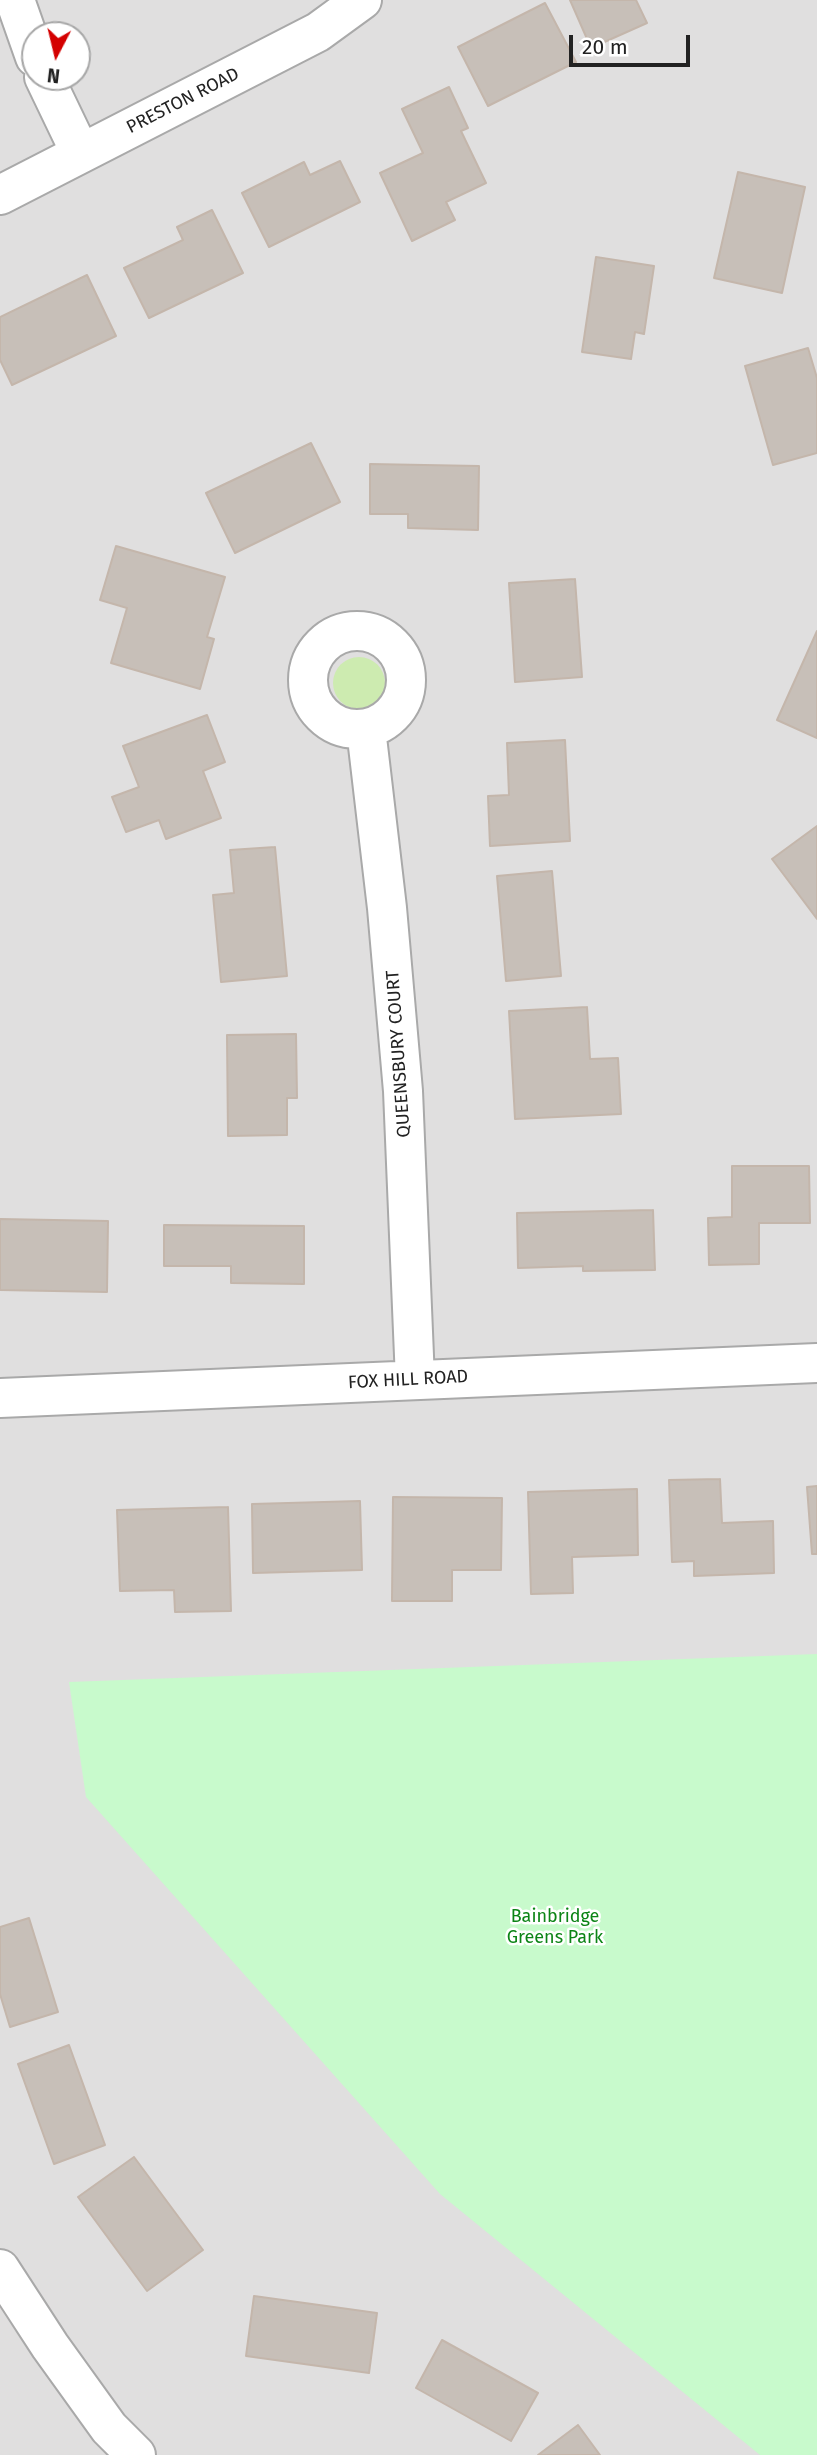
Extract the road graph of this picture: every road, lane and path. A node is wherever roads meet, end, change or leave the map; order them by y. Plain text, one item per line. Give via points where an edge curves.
1 (15, 0) edge
2 (362, 0) edge
3 (22, 21) edge
4 (51, 91) edge
5 (80, 152) junction
6 (0, 195) edge
7 (366, 729) dead end
8 (817, 1363) edge
9 (415, 1380) junction
10 (0, 1398) edge
11 (0, 2269) edge
12 (136, 2455) edge

1 - 3 street
2 - 5 street, PRESTON ROAD via 318,32
4 - 5 street
5 - 6 street, PRESTON ROAD
7 - 9 street, QUEENSBURY COURT via 403,1091
8 - 9 street, FOX HILL ROAD
9 - 10 street, FOX HILL ROAD
11 - 12 street via 109,2428

